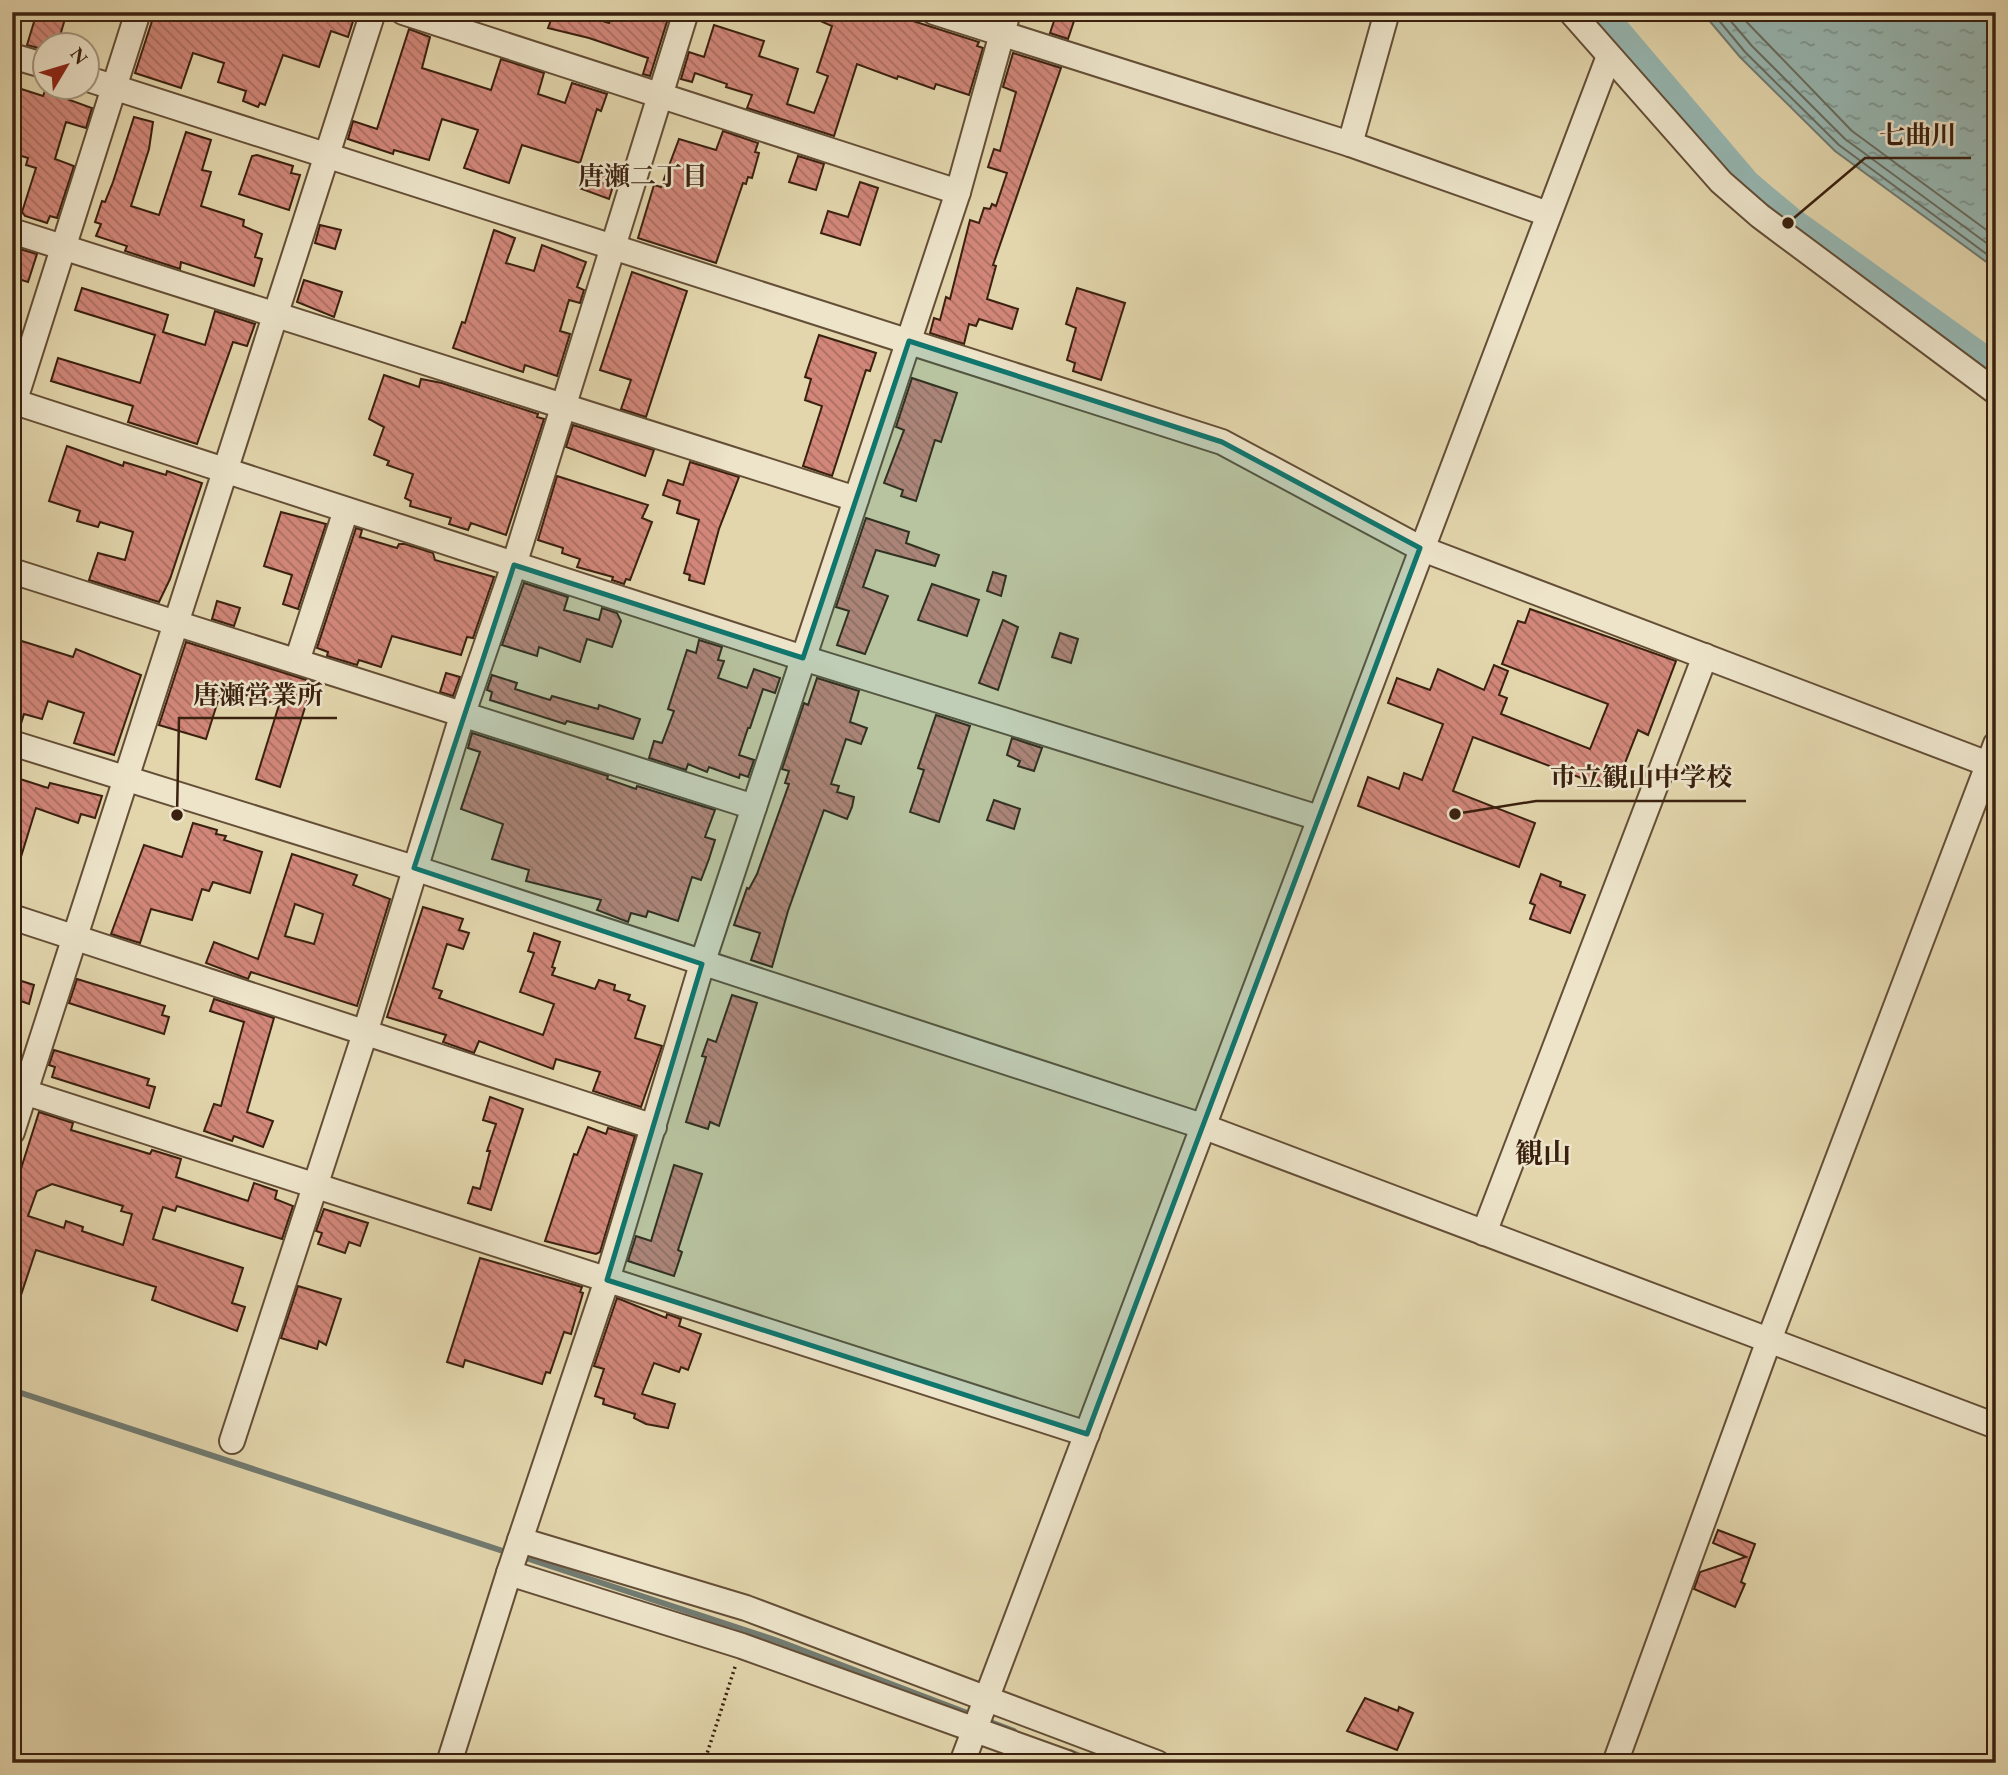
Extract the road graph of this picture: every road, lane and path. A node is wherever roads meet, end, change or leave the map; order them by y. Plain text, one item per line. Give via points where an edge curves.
1 (138, 12) edge
2 (373, 12) edge
3 (403, 12) edge
4 (686, 12) edge
5 (934, 12) edge
6 (1387, 12) edge
7 (1571, 12) edge
8 (1005, 23) edge
9 (12, 56) edge
10 (1609, 56) junction
11 (32, 62) edge
12 (102, 83) edge
13 (114, 87) junction
14 (658, 95) junction
15 (1350, 144) junction
16 (326, 155) junction
17 (958, 192) junction
18 (1548, 214) junction
19 (12, 231) edge
20 (612, 246) junction
21 (63, 247) junction
22 (275, 313) junction
23 (909, 341) junction
24 (1996, 392) edge
25 (13, 404) edge
26 (562, 405) junction
27 (224, 471) junction
28 (856, 499) junction
29 (346, 510) junction
30 (1420, 548) junction
31 (514, 565) junction
32 (12, 572) edge
33 (176, 622) junction
34 (1705, 656) junction
35 (803, 658) junction
36 (297, 662) junction
37 (462, 716) junction
38 (12, 743) edge
39 (1993, 758) edge
40 (126, 777) junction
41 (754, 807) junction
42 (1319, 818) junction
43 (414, 868) junction
44 (12, 917) edge
45 (77, 938) junction
46 (702, 964) junction
47 (365, 1033) junction
48 (19, 1090) edge
49 (1202, 1126) junction
50 (653, 1127) junction
51 (12, 1132) edge
52 (316, 1184) junction
53 (1484, 1233) junction
54 (607, 1280) junction
55 (1769, 1340) junction
56 (1996, 1426) edge
57 (1087, 1434) junction
58 (232, 1441) dead end
59 (520, 1540) junction
60 (509, 1573) junction
61 (742, 1646) junction
62 (987, 1697) junction
63 (975, 1728) junction
64 (449, 1763) edge
65 (705, 1763) edge
66 (962, 1763) edge
67 (1067, 1763) edge
68 (1157, 1763) edge
69 (1615, 1763) edge

1 - 13 street
2 - 16 street
3 - 14 street
4 - 14 street
5 - 8 street
6 - 15 street
7 - 10 street
8 - 15 street
8 - 17 street
9 - 11 street
10 - 18 street
10 - 24 street via 1721,182 1760,216
12 - 13 street
13 - 16 street
13 - 21 street
14 - 17 street
14 - 20 street
15 - 18 street
16 - 20 street
16 - 22 street
17 - 23 street
18 - 30 street
19 - 21 street
20 - 23 street
20 - 26 street
21 - 22 street
21 - 25 street
22 - 26 street
22 - 27 street
23 - 28 street
23 - 30 street via 1222,442
25 - 27 street
26 - 28 street
26 - 31 street
27 - 29 street
27 - 33 street
28 - 35 street
29 - 31 street
29 - 36 street
30 - 34 street
30 - 42 street
31 - 35 street
31 - 37 street
32 - 33 street
33 - 36 street
33 - 40 street
34 - 39 street
34 - 53 street
35 - 41 street
35 - 42 street
36 - 37 street
37 - 41 street
37 - 43 street
38 - 40 street
39 - 55 street
40 - 43 street
40 - 45 street
41 - 46 street
42 - 49 street
43 - 46 street
43 - 47 street
44 - 45 street
45 - 47 street
45 - 48 street
46 - 49 street
46 - 50 street
47 - 50 street
47 - 52 street
48 - 51 street
48 - 52 street
49 - 53 street
49 - 57 street
50 - 54 street
52 - 54 street
52 - 58 street
53 - 55 street
54 - 57 street
54 - 59 street
55 - 56 street
55 - 69 street
57 - 62 street
59 - 60 street
59 - 62 street via 746,1608
60 - 61 street
60 - 64 street
61 - 63 street
61 - 65 path
62 - 63 street
62 - 68 street
63 - 66 street
63 - 67 street

